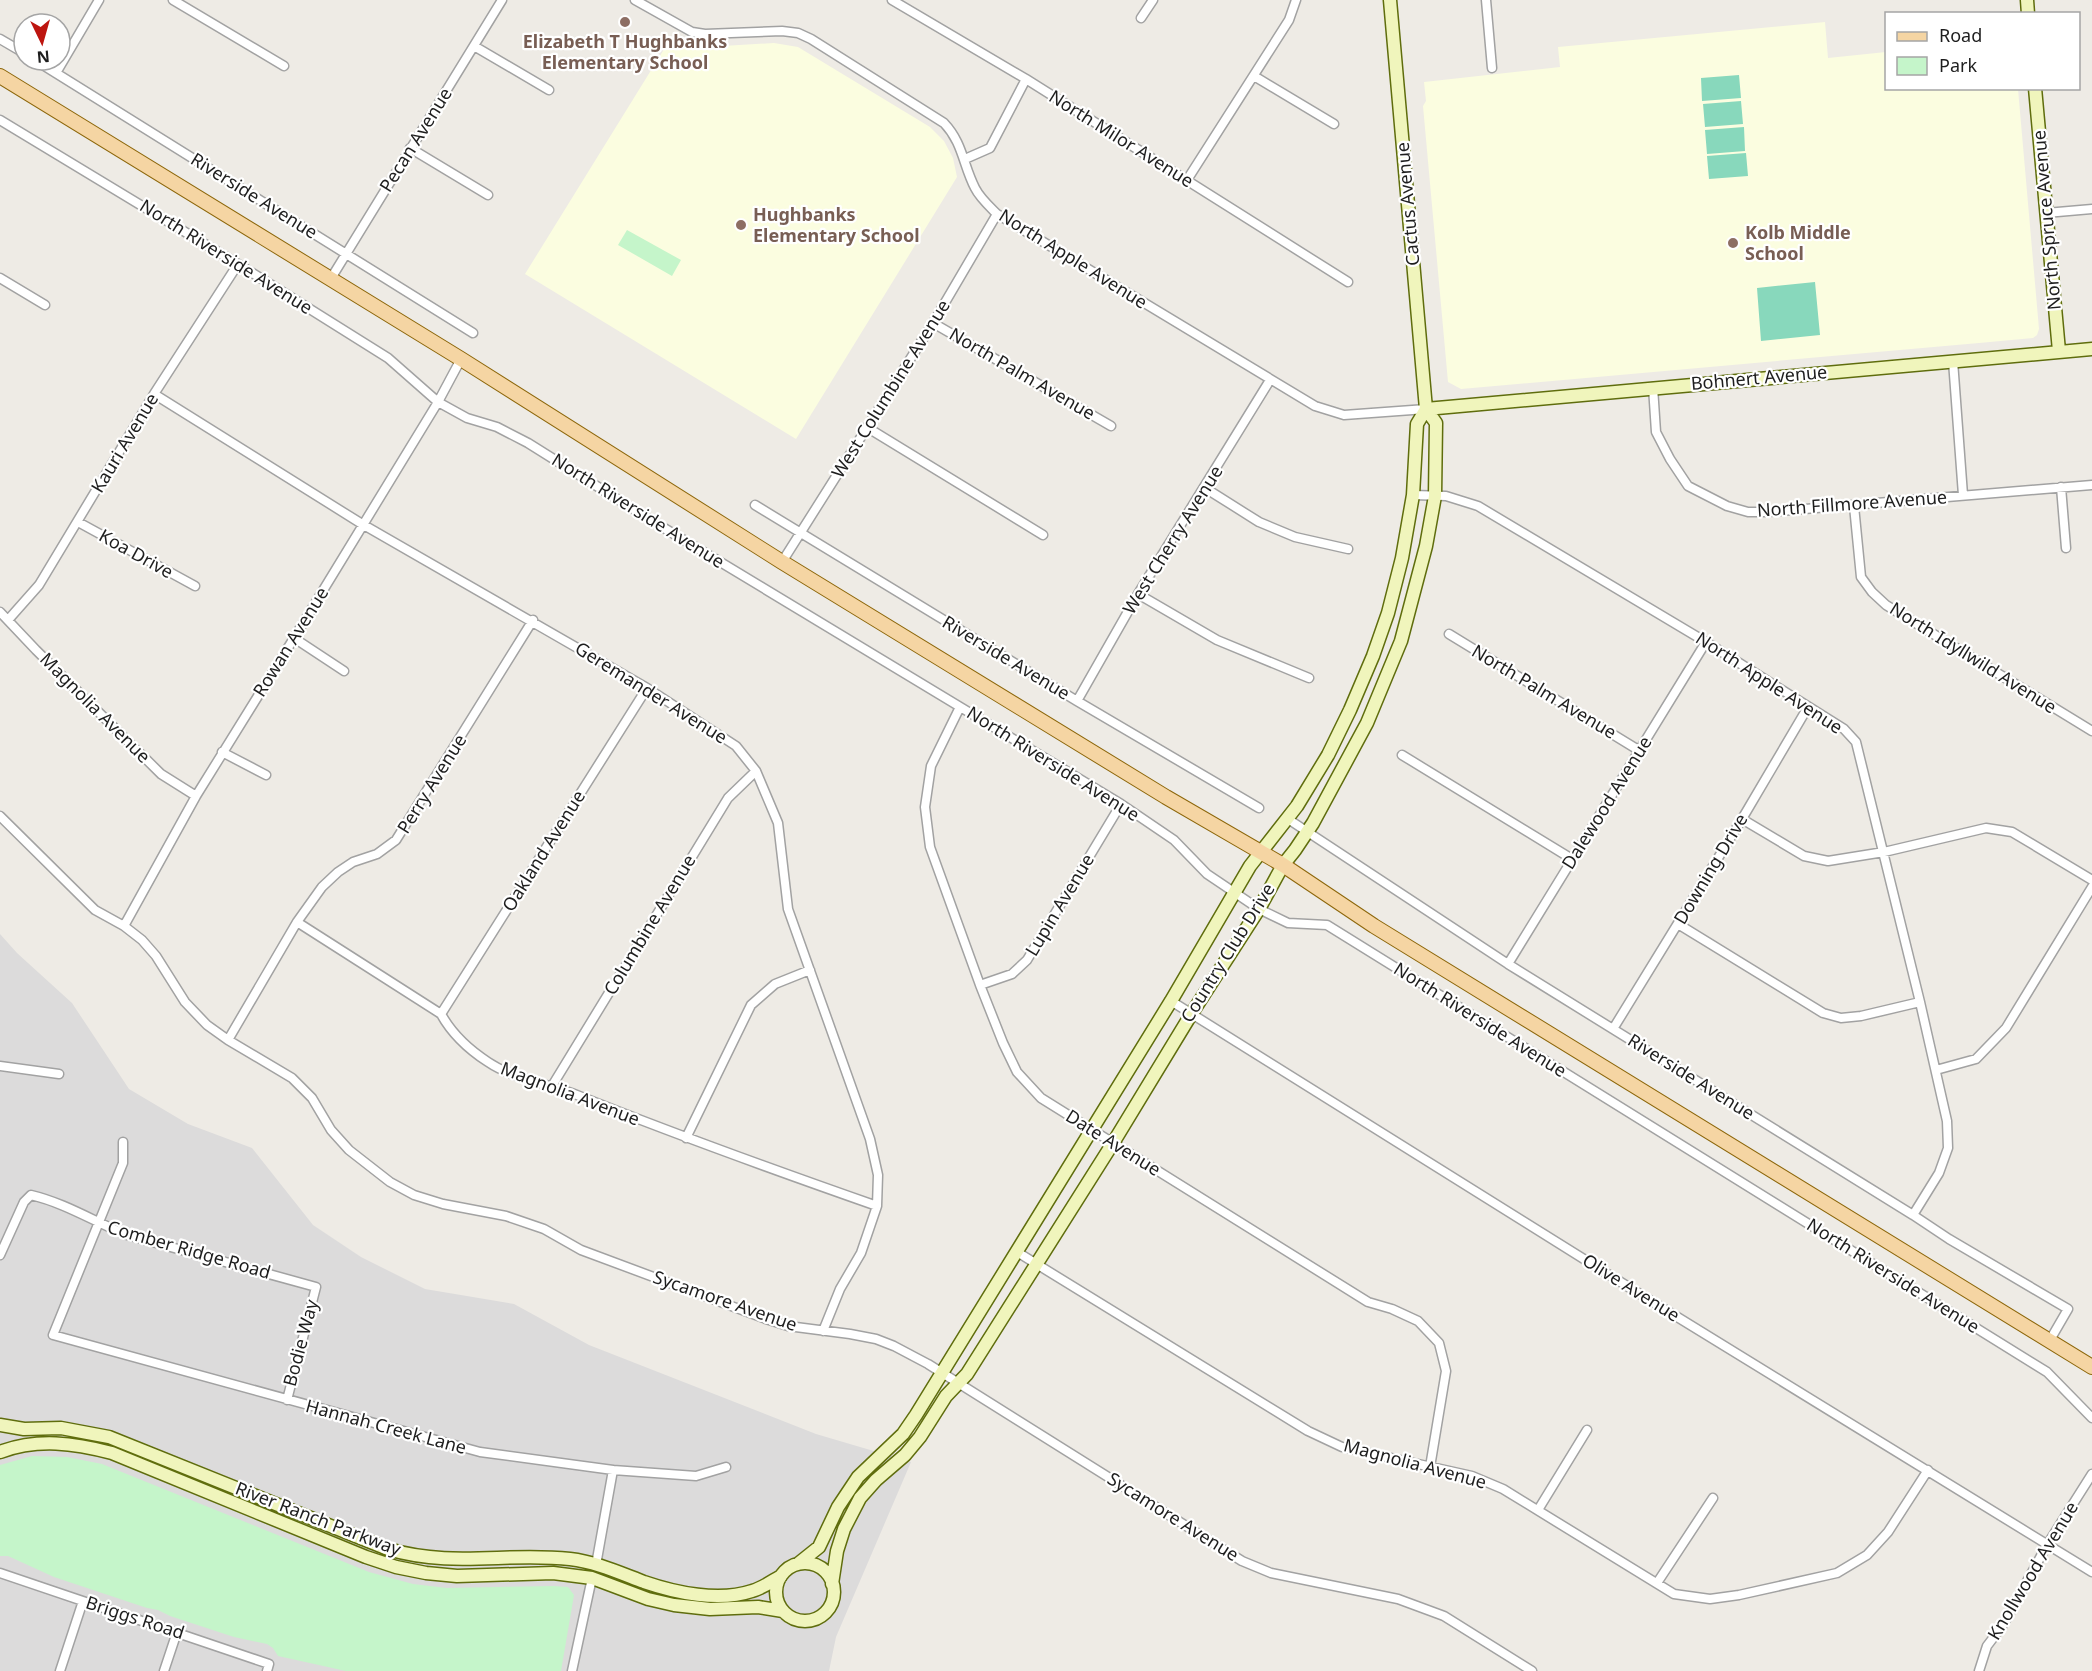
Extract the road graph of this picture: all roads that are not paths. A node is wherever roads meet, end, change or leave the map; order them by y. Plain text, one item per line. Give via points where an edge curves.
1 (99, 0) edge
2 (173, 0) edge
3 (502, 0) edge
4 (635, 0) edge
5 (892, 0) edge
6 (1153, 0) edge
7 (1296, 0) edge
8 (1390, 0) edge
9 (1486, 0) edge
10 (1141, 18) dead end
11 (474, 46) junction
12 (284, 66) dead end
13 (1492, 68) dead end
14 (56, 73) joint
15 (0, 76) edge
16 (1254, 76) junction
17 (1026, 80) junction
18 (549, 90) dead end
19 (2035, 90) edge
20 (0, 120) edge
21 (1334, 124) dead end
22 (410, 148) junction
23 (965, 159) junction
24 (1187, 180) junction
25 (488, 195) dead end
26 (2092, 209) edge
27 (2046, 213) junction
28 (997, 214) junction
29 (346, 254) junction
30 (238, 264) junction
31 (0, 278) edge
32 (330, 280) junction
33 (1348, 282) dead end
34 (45, 305) dead end
35 (933, 323) junction
36 (473, 333) dead end
37 (2092, 349) edge
38 (2058, 351) junction
39 (461, 359) junction
40 (1953, 361) junction
41 (1270, 380) junction
42 (1653, 387) junction
43 (154, 394) junction
44 (438, 402) junction
45 (1426, 409) junction
46 (1112, 426) dead end
47 (868, 428) junction
48 (2092, 485) edge
49 (2061, 487) junction
50 (1205, 488) junction
51 (1413, 495) junction
52 (1963, 495) junction
53 (1435, 496) junction
54 (755, 505) dead end
55 (1854, 506) junction
56 (78, 522) junction
57 (362, 524) junction
58 (802, 533) junction
59 (1043, 535) dead end
60 (2066, 548) dead end
61 (1348, 549) dead end
62 (782, 562) junction
63 (195, 586) dead end
64 (1138, 594) junction
65 (0, 612) edge
66 (8, 620) junction
67 (533, 621) junction
68 (1449, 634) dead end
69 (294, 638) junction
70 (1706, 642) junction
71 (344, 671) dead end
72 (1308, 678) dead end
73 (647, 688) junction
74 (1077, 701) junction
75 (960, 707) junction
76 (1808, 707) junction
77 (2092, 731) edge
78 (1640, 751) junction
79 (222, 753) junction
80 (1402, 755) dead end
81 (756, 771) junction
82 (266, 775) dead end
83 (196, 796) junction
84 (1121, 804) junction
85 (1259, 808) dead end
86 (0, 816) edge
87 (1288, 819) junction
88 (1742, 819) junction
89 (1308, 831) junction
90 (1261, 852) junction
91 (1884, 852) junction
92 (1572, 859) junction
93 (1283, 865) junction
94 (2092, 880) edge
95 (2092, 887) edge
96 (1235, 893) junction
97 (1259, 909) junction
98 (297, 922) junction
99 (1678, 924) junction
100 (124, 926) junction
101 (1508, 964) junction
102 (810, 970) junction
103 (980, 985) junction
104 (1172, 1001) junction
105 (1920, 1002) junction
106 (1192, 1013) junction
107 (441, 1014) junction
108 (1613, 1029) junction
109 (228, 1041) junction
110 (0, 1066) edge
111 (1936, 1070) junction
112 (59, 1074) dead end
113 (552, 1086) junction
114 (1092, 1130) junction
115 (686, 1138) junction
116 (123, 1142) dead end
117 (1113, 1143) junction
118 (877, 1206) junction
119 (1913, 1215) junction
120 (99, 1224) junction
121 (1017, 1252) junction
122 (0, 1255) edge
123 (1036, 1263) junction
124 (316, 1287) joint
125 (823, 1331) junction
126 (2050, 1340) junction
127 (2092, 1367) edge
128 (941, 1372) junction
129 (958, 1383) junction
130 (286, 1400) junction
131 (2092, 1419) edge
132 (0, 1425) edge
133 (1587, 1430) dead end
134 (0, 1452) edge
135 (726, 1467) dead end
136 (1430, 1467) junction
137 (612, 1470) junction
138 (1928, 1470) junction
139 (2092, 1474) edge
140 (1713, 1498) dead end
141 (1538, 1510) junction
142 (2047, 1545) junction
143 (800, 1563) junction
144 (596, 1564) junction
145 (2092, 1572) edge
146 (0, 1573) edge
147 (781, 1576) junction
148 (592, 1578) junction
149 (1657, 1583) junction
150 (832, 1584) junction
151 (83, 1600) junction
152 (783, 1611) junction
153 (177, 1632) junction
154 (268, 1668) edge
155 (60, 1671) edge
156 (164, 1671) edge
157 (572, 1671) edge
158 (1532, 1671) edge
159 (1979, 1671) edge

1 - 14 street
2 - 12 street
3 - 11 street, Pecan Avenue
4 - 23 street, North Apple Avenue via 692,32 782,31 811,39 944,123 958,141
5 - 17 street, North Milor Avenue
6 - 10 street
7 - 16 street via 1289,20
8 - 45 street, Cactus Avenue
9 - 13 street
11 - 18 street
11 - 22 street, Pecan Avenue
14 - 29 street, Riverside Avenue
15 - 32 main road, North Riverside Avenue
16 - 21 street
16 - 24 street
17 - 23 street via 990,148
17 - 24 street, North Milor Avenue
19 - 27 street, North Spruce Avenue
20 - 30 street, North Riverside Avenue
22 - 25 street
22 - 29 street, Pecan Avenue
23 - 28 street, North Apple Avenue via 975,188
24 - 33 street, North Milor Avenue
26 - 27 street
27 - 38 street, North Spruce Avenue
28 - 35 street, West Columbine Avenue
28 - 41 street, North Apple Avenue
29 - 32 street, Pecan Avenue
29 - 36 street, Riverside Avenue
30 - 43 street, Kauri Avenue
30 - 44 street, North Riverside Avenue via 388,358
31 - 34 street
32 - 39 main road, North Riverside Avenue
35 - 46 street, North Palm Avenue
35 - 47 street, West Columbine Avenue
37 - 38 street, Bohnert Avenue
38 - 40 street, Bohnert Avenue
39 - 44 street, Rowan Avenue
39 - 62 main road, North Riverside Avenue
40 - 42 street, Bohnert Avenue
40 - 52 street
41 - 45 street, North Apple Avenue via 1314,406 1344,415
41 - 50 street, West Cherry Avenue
42 - 45 street, Bohnert Avenue
42 - 55 street, North Fillmore Avenue via 1656,432 1688,486 1748,512
43 - 56 street, Kauri Avenue
43 - 57 street, Geremander Avenue
44 - 57 street, Rowan Avenue
44 - 75 street, North Riverside Avenue via 528,443
45 - 51 street, Country Club Drive via 1417,424
45 - 53 street, Country Club Drive via 1436,423
47 - 58 street, West Columbine Avenue
47 - 59 street
48 - 49 street, North Fillmore Avenue
49 - 52 street, North Fillmore Avenue
49 - 60 street
50 - 61 street via 1260,522 1295,537
50 - 64 street, West Cherry Avenue
51 - 53 street, North Apple Avenue
51 - 87 street, Country Club Drive via 1402,558 1373,656 1328,755
52 - 55 street, North Fillmore Avenue
53 - 70 street, North Apple Avenue via 1478,506
53 - 89 street, Country Club Drive via 1401,641 1367,723
54 - 58 street, Riverside Avenue
55 - 77 street, North Idyllwild Avenue via 1861,577 1872,592 1886,605
56 - 63 street, Koa Drive
56 - 66 street, Kauri Avenue via 39,585
57 - 67 street, Geremander Avenue
57 - 69 street, Rowan Avenue
58 - 62 street, West Columbine Avenue
58 - 74 street, Riverside Avenue
62 - 90 main road, North Riverside Avenue
64 - 72 street via 1217,640
64 - 74 street, West Cherry Avenue
65 - 66 street, Magnolia Avenue
66 - 83 street, Magnolia Avenue via 162,774
67 - 73 street, Geremander Avenue
67 - 98 street, Perry Avenue via 396,840 377,854 338,872
68 - 78 street, North Palm Avenue
69 - 71 street
69 - 79 street, Rowan Avenue
70 - 76 street, North Apple Avenue
70 - 78 street, Dalewood Avenue
73 - 81 street, Geremander Avenue via 736,746
73 - 107 street, Oakland Avenue
74 - 85 street, Riverside Avenue
75 - 84 street, North Riverside Avenue
75 - 103 street, Date Avenue via 931,766 925,807 930,847
76 - 88 street, Downing Drive
76 - 91 street, North Apple Avenue via 1844,729 1856,742
78 - 92 street, Dalewood Avenue
79 - 82 street
79 - 83 street, Rowan Avenue
80 - 92 street
81 - 102 street, Geremander Avenue via 778,823 788,909
81 - 113 street, Columbine Avenue via 728,798
83 - 100 street, Rowan Avenue
84 - 96 street, North Riverside Avenue via 1174,840 1206,874
84 - 103 street, Lupin Avenue via 1027,960 1012,974
86 - 100 street, Sycamore Avenue via 95,910
87 - 89 street, Riverside Avenue
87 - 90 street, Country Club Drive
88 - 91 street via 1804,856 1828,861
88 - 99 street, Downing Drive
89 - 93 street, Country Club Drive
89 - 101 street, Riverside Avenue
90 - 93 main road, North Riverside Avenue
90 - 96 street, Country Club Drive
91 - 94 street via 1986,828 2012,832
91 - 105 street, North Apple Avenue
92 - 101 street, Dalewood Avenue
93 - 97 street, Country Club Drive
93 - 126 main road, North Riverside Avenue via 1384,932
95 - 111 street via 2006,1028 1976,1059
96 - 97 street, North Riverside Avenue
96 - 104 street, Country Club Drive
97 - 106 street, Country Club Drive
97 - 131 street, North Riverside Avenue via 1288,923 1327,925 2047,1372
98 - 107 street, Magnolia Avenue
98 - 109 street, Perry Avenue
99 - 105 street via 1823,1013 1841,1018 1861,1016
99 - 108 street, Downing Drive
100 - 109 street, Sycamore Avenue via 156,957 185,1002
101 - 108 street, Riverside Avenue
102 - 115 street via 775,984 751,1005
102 - 118 street, Geremander Avenue via 870,1139 878,1175
103 - 114 street, Date Avenue via 1017,1072 1041,1098
104 - 106 street, Olive Avenue
104 - 114 street, Country Club Drive
105 - 111 street, North Apple Avenue
106 - 117 street, Country Club Drive
106 - 138 street, Olive Avenue
107 - 113 street, Magnolia Avenue via 450,1031 489,1063
108 - 119 street, Riverside Avenue
109 - 125 street, Sycamore Avenue via 292,1078 312,1098 331,1130 349,1150 414,1195 506,1216 544,1229 581,1250 766,1319
110 - 112 street
111 - 119 street, North Apple Avenue via 1947,1121 1948,1148 1939,1173
113 - 115 street, Magnolia Avenue
114 - 117 street, Date Avenue
114 - 121 street, Country Club Drive
115 - 118 street, Magnolia Avenue
116 - 120 street via 123,1163
117 - 123 street, Country Club Drive
117 - 136 street, Date Avenue via 1368,1302 1418,1321 1439,1343 1446,1371
118 - 125 street, Geremander Avenue via 861,1253 840,1289
119 - 126 street, Riverside Avenue via 2068,1310
120 - 122 street, Comber Ridge Road via 31,1195 24,1202
120 - 124 street, Comber Ridge Road
120 - 130 street, Hannah Creek Lane via 53,1335
121 - 123 street, Magnolia Avenue
121 - 128 street, Country Club Drive
123 - 129 street, Country Club Drive
123 - 136 street, Magnolia Avenue via 1308,1431 1342,1447
124 - 130 street, Bodie Way
125 - 128 street, Sycamore Avenue via 876,1339
126 - 127 main road, North Riverside Avenue
128 - 129 street, Sycamore Avenue
128 - 143 street, Country Club Drive via 903,1434 847,1491 819,1547
129 - 150 street, Country Club Drive via 920,1437 855,1507 837,1551
129 - 158 street, Sycamore Avenue via 1242,1561 1271,1573 1398,1599 1444,1616
130 - 137 street, Hannah Creek Lane via 480,1452
132 - 144 street, River Ranch Parkway via 15,1429 61,1428 121,1441 403,1554 459,1560 548,1557
133 - 141 street
134 - 148 street, River Ranch Parkway via 44,1443 112,1453 366,1557 411,1570 457,1576 553,1573
135 - 137 street, Hannah Creek Lane via 696,1476
136 - 141 street, Magnolia Avenue via 1472,1476
137 - 144 street
138 - 142 street, Olive Avenue
138 - 149 street, Magnolia Avenue via 1888,1532 1867,1555 1837,1572 1710,1599 1674,1594
139 - 142 street, Knollwood Avenue
140 - 149 street
141 - 149 street, Magnolia Avenue
142 - 145 street, Olive Avenue
142 - 159 street, Knollwood Avenue via 1988,1646
143 - 147 street
143 - 150 street via 820,1567
144 - 147 street, River Ranch Parkway via 658,1586 706,1594 746,1593
146 - 151 street, Briggs Road
147 - 152 street via 776,1594
148 - 152 street, River Ranch Parkway via 674,1605
148 - 157 street
150 - 152 street via 832,1600 820,1616 801,1620
151 - 153 street, Briggs Road
151 - 155 street
153 - 154 street, Briggs Road
153 - 156 street

